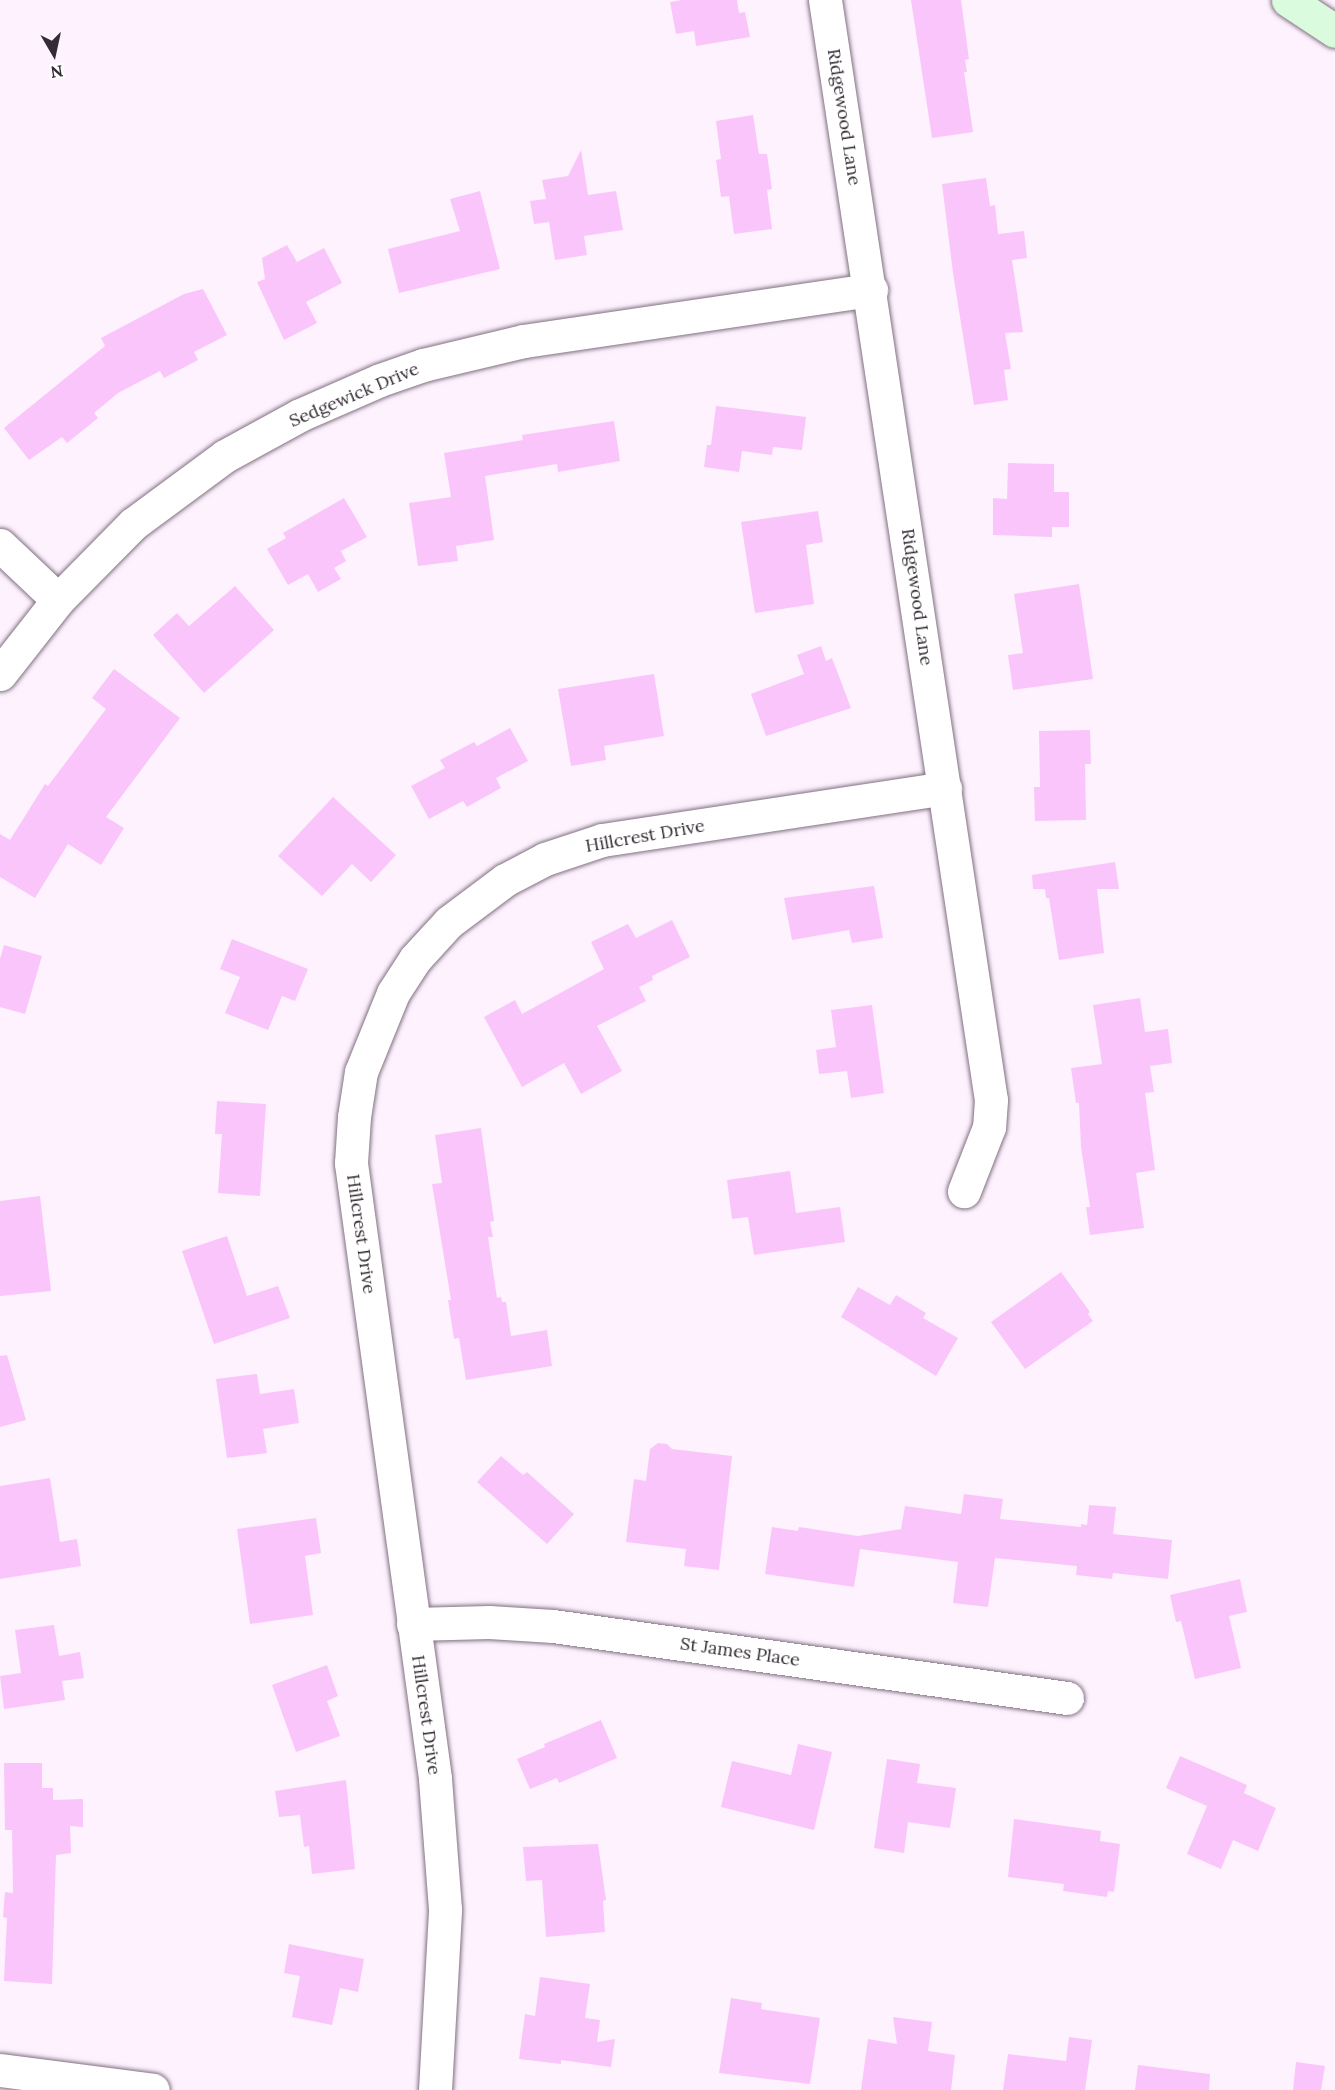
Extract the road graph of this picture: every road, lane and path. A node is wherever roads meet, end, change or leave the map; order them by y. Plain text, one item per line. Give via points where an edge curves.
1 (825, 0) edge
2 (1288, 0) edge
3 (1335, 31) edge
4 (871, 290) junction
5 (0, 545) edge
6 (58, 600) junction
7 (0, 674) edge
8 (945, 788) junction
9 (964, 1191) dead end
10 (413, 1624) junction
11 (1067, 1698) dead end
12 (0, 2070) edge
13 (153, 2090) edge
14 (435, 2090) edge

1 - 4 street, Ridgewood Lane
2 - 3 main road
4 - 6 street, Sedgewick Drive via 524,341 423,365 380,380 300,415 225,456 133,524
4 - 8 street, Ridgewood Lane
5 - 6 street
6 - 7 street, Sedgewick Drive
8 - 9 street, Ridgewood Lane via 991,1100 989,1127
8 - 10 street, Hillcrest Drive via 602,840 545,859 505,880 449,922 415,958 393,993 361,1072 351,1163
10 - 11 street, St James Place via 489,1622 554,1626
10 - 14 street, Hillcrest Drive via 435,1779 445,1909
12 - 13 street

